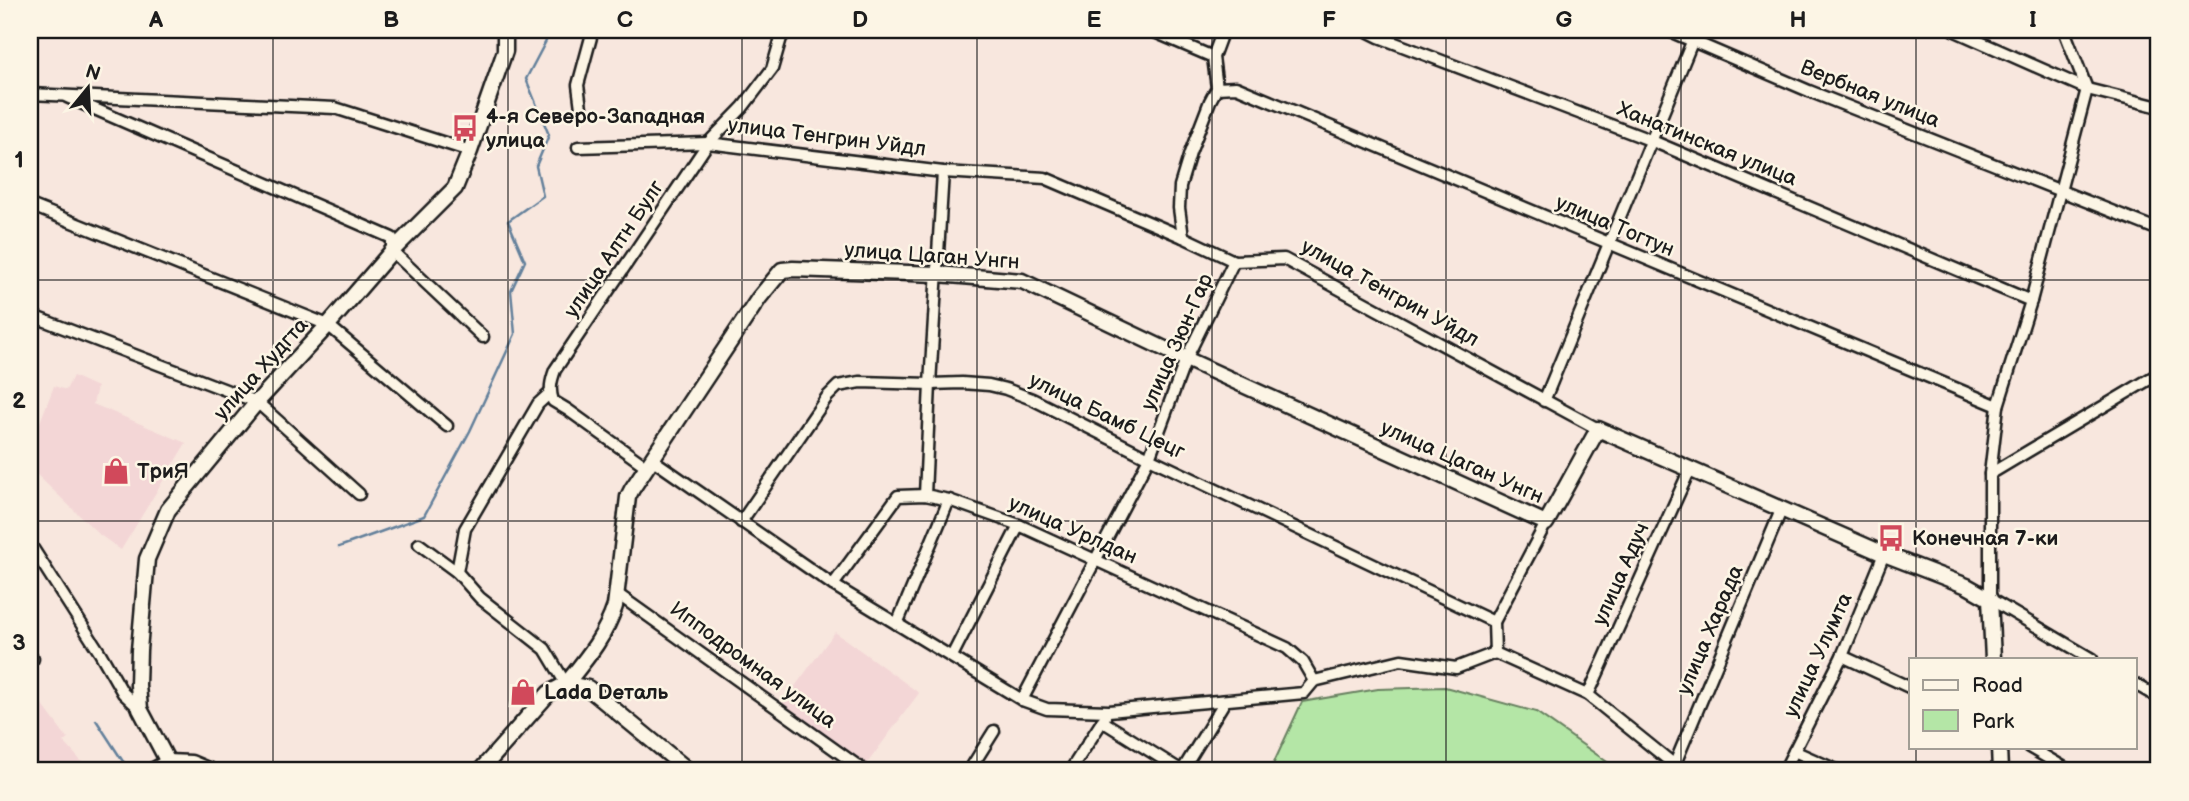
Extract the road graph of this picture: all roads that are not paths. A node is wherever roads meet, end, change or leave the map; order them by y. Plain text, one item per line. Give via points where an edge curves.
1 (505, 30) edge
2 (593, 30) edge
3 (788, 30) edge
4 (1150, 30) edge
5 (1223, 30) edge
6 (1365, 30) edge
7 (1667, 30) edge
8 (1697, 30) edge
9 (1953, 30) edge
10 (2064, 30) edge
11 (1692, 40) junction
12 (1213, 57) junction
13 (1217, 88) junction
14 (2087, 89) junction
15 (30, 94) edge
16 (67, 97) junction
17 (2159, 107) edge
18 (581, 108) dead end
19 (1650, 140) junction
20 (708, 143) junction
21 (578, 147) dead end
22 (470, 151) junction
23 (943, 172) junction
24 (2060, 191) junction
25 (30, 205) edge
26 (2159, 230) edge
27 (1183, 237) junction
28 (1609, 245) junction
29 (392, 251) junction
30 (1234, 261) junction
31 (938, 274) junction
32 (2031, 301) junction
33 (30, 315) edge
34 (328, 325) junction
35 (483, 337) dead end
36 (1186, 359) junction
37 (2159, 375) edge
38 (930, 384) junction
39 (550, 393) junction
40 (1544, 401) junction
41 (257, 402) junction
42 (1998, 406) junction
43 (447, 426) dead end
44 (1598, 429) junction
45 (1149, 458) junction
46 (650, 463) junction
47 (1690, 469) junction
48 (1990, 474) junction
49 (359, 494) dead end
50 (925, 495) junction
51 (949, 500) junction
52 (1782, 508) junction
53 (741, 522) junction
54 (1546, 523) junction
55 (1019, 525) junction
56 (30, 544) edge
57 (419, 544) dead end
58 (1884, 554) junction
59 (1096, 561) junction
60 (457, 572) junction
61 (833, 585) junction
62 (616, 593) junction
63 (1990, 599) junction
64 (1494, 622) junction
65 (897, 624) junction
66 (1495, 653) junction
67 (952, 656) junction
68 (1842, 656) junction
69 (1993, 658) edge
70 (2090, 658) edge
71 (1314, 681) junction
72 (566, 684) junction
73 (2136, 685) edge
74 (1909, 687) edge
75 (1588, 695) junction
76 (2159, 698) edge
77 (1023, 699) junction
78 (1225, 701) junction
79 (140, 709) junction
80 (1109, 711) junction
81 (1102, 721) junction
82 (994, 731) dead end
83 (1999, 748) edge
84 (2031, 748) edge
85 (1794, 751) junction
86 (168, 762) junction
87 (1678, 769) edge
88 (152, 771) edge
89 (210, 771) edge
90 (480, 771) edge
91 (689, 771) edge
92 (865, 771) edge
93 (969, 771) edge
94 (1070, 771) edge
95 (1784, 771) edge
96 (1839, 771) edge
97 (2000, 771) edge
98 (2070, 771) edge

1 - 22 street, улица Худгта via 505,51
2 - 18 street via 578,85
3 - 20 street, улица Алтн Булг via 772,69
4 - 12 street
5 - 12 street
6 - 19 street, Ханатинская улица
7 - 11 street, Вербная улица
8 - 11 street
9 - 14 street
10 - 14 street
11 - 19 street
11 - 24 street, Вербная улица
12 - 13 street
13 - 27 street via 1181,186
13 - 28 street, улица Тогтун via 1236,87
14 - 17 street
14 - 24 street
15 - 16 street
16 - 22 street via 335,108
16 - 29 street via 392,239
19 - 28 street
19 - 32 street, Ханатинская улица
20 - 21 street, улица Тенгрин Уйдл
20 - 23 street, улица Тенгрин Уйдл
20 - 39 street, улица Алтн Булг via 555,370
22 - 29 street, улица Худгта via 455,188
23 - 27 street, улица Тенгрин Уйдл via 1045,178
23 - 31 street
24 - 26 street, Вербная улица
24 - 32 street
25 - 34 street
27 - 30 street, улица Тенгрин Уйдл
28 - 40 street
28 - 42 street, улица Тогтун
29 - 34 street, улица Худгта
29 - 35 street
30 - 36 street, улица Зюн-Гар
30 - 40 street, улица Тенгрин Уйдл via 1284,259
31 - 36 street, улица Цаган Унгн via 1023,281
31 - 38 street
31 - 46 street, улица Цаган Унгн via 782,270
32 - 42 street
33 - 41 street
34 - 41 street, улица Худгта
34 - 43 street
36 - 45 street, улица Зюн-Гар
36 - 54 street, улица Цаган Унгн
37 - 48 street
38 - 45 street, улица Бамб Цецг via 1006,389
38 - 50 street
38 - 53 street, улица Бамб Цецг via 859,382 838,386
39 - 46 street via 553,401
39 - 60 street, улица Алтн Булг via 538,404 465,529
40 - 44 street, улица Тенгрин Уйдл
41 - 49 street
41 - 79 street, улица Худгта via 167,510 147,559 139,650
42 - 48 street
44 - 47 street, улица Тенгрин Уйдл
44 - 54 street
45 - 59 street, улица Зюн-Гар
45 - 64 street, улица Бамб Цецг
46 - 53 street
46 - 62 street, улица Цаган Унгн via 628,498
47 - 52 street, улица Тенгрин Уйдл
47 - 75 street, улица Адуч
48 - 63 street
50 - 51 street, улица Урлдан
50 - 61 street, улица Урлдан via 898,496
51 - 55 street, улица Урлдан
51 - 65 street
52 - 58 street, улица Тенгрин Уйдл
52 - 87 street, улица Харада
53 - 61 street
54 - 64 street
55 - 59 street, улица Урлдан
55 - 67 street
56 - 79 street via 123,693
57 - 60 street
58 - 63 street, улица Тенгрин Уйдл
58 - 68 street, улица Улумта
59 - 71 street, улица Урлдан via 1287,648 1303,662
59 - 77 street, улица Зюн-Гар
60 - 72 street via 481,598 545,649
61 - 65 street
62 - 72 street, улица Цаган Унгн via 604,635
62 - 92 street, Ипподромная улица
63 - 69 street
63 - 70 street, улица Тенгрин Уйдл
64 - 66 street
65 - 67 street
66 - 71 street via 1456,668 1401,660
66 - 75 street
67 - 77 street
68 - 74 street
68 - 85 street, улица Улумта
71 - 78 street via 1304,693
72 - 90 street via 549,693
72 - 91 street via 588,688
73 - 76 street
75 - 87 street
77 - 80 street via 1047,709
78 - 80 street
78 - 81 street via 1182,771
79 - 86 street, улица Худгта
80 - 81 street
81 - 94 street
82 - 93 street
83 - 97 street
84 - 98 street
85 - 95 street, улица Улумта
85 - 96 street
86 - 88 street
86 - 89 street via 191,763

